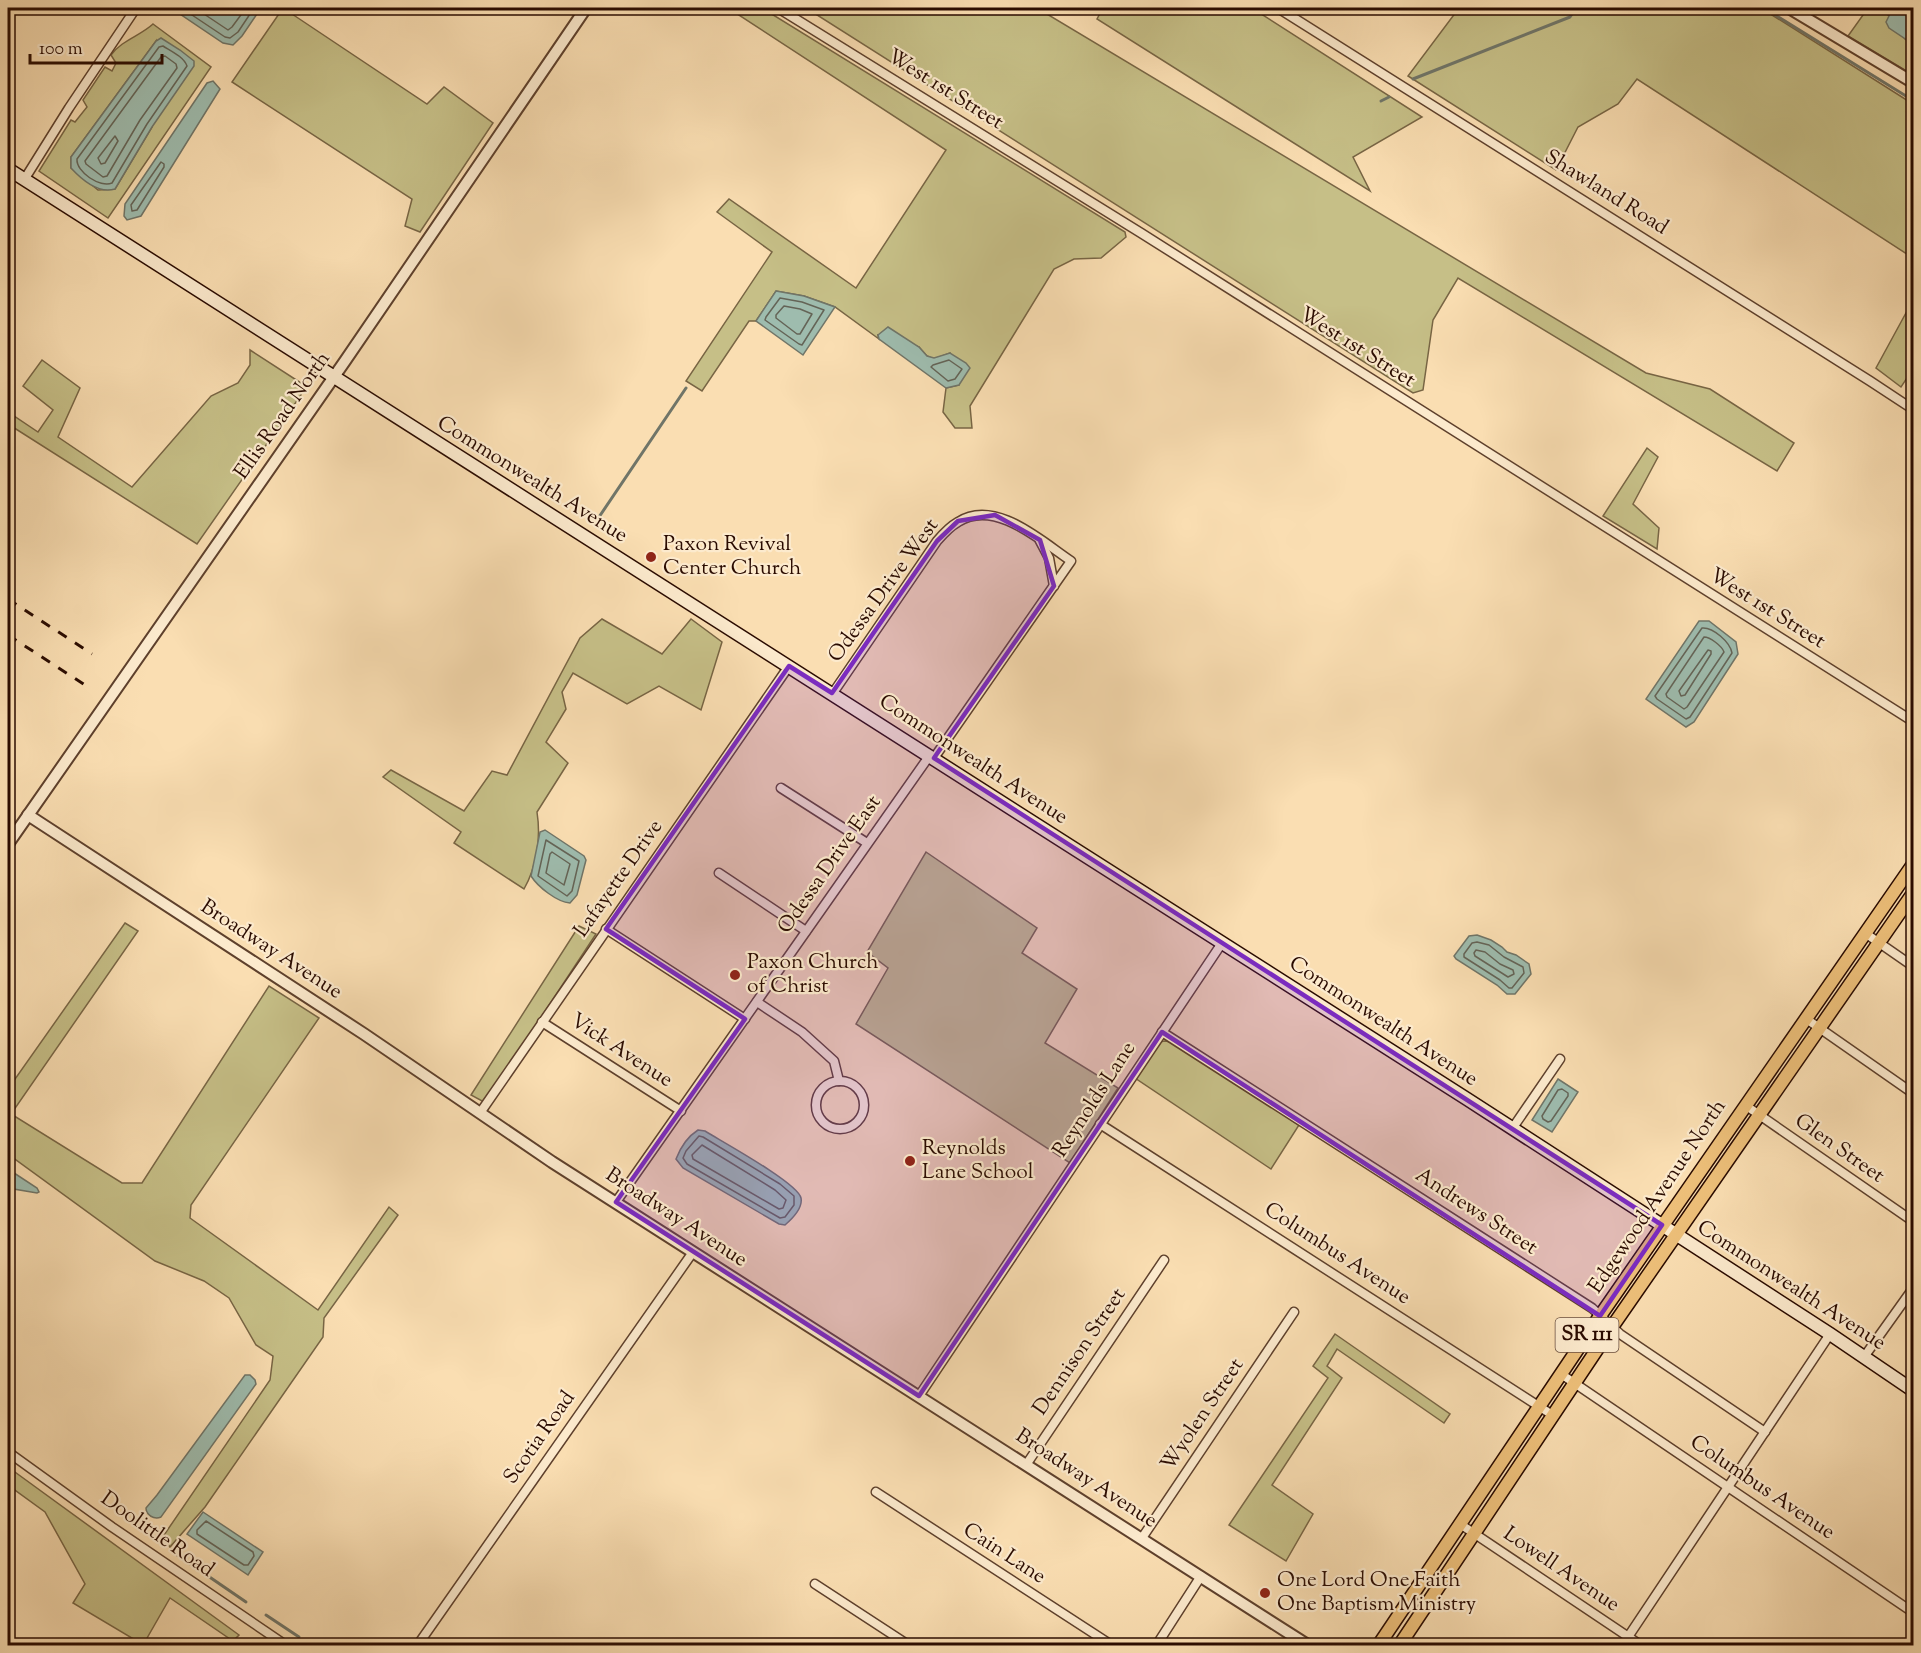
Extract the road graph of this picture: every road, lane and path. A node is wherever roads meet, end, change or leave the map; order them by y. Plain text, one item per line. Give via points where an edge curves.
1 (136, 8) edge
2 (586, 8) edge
3 (778, 8) edge
4 (1278, 8) edge
5 (1789, 8) edge
6 (1914, 83) edge
7 (8, 169) edge
8 (24, 180) junction
9 (333, 377) junction
10 (1914, 410) edge
11 (1040, 540) junction
12 (1054, 586) junction
13 (789, 666) junction
14 (832, 693) junction
15 (1914, 722) edge
16 (932, 757) junction
17 (781, 788) dead end
18 (28, 815) junction
19 (867, 843) junction
20 (8, 844) edge
21 (1914, 863) edge
22 (719, 873) dead end
23 (1914, 892) edge
24 (606, 928) junction
25 (806, 931) junction
26 (1865, 933) junction
27 (1878, 943) junction
28 (1222, 944) junction
29 (1914, 967) edge
30 (757, 1002) junction
31 (1805, 1018) junction
32 (745, 1019) junction
33 (542, 1022) junction
34 (1819, 1028) junction
35 (1162, 1032) junction
36 (1560, 1059) dead end
37 (839, 1081) junction
38 (1914, 1094) edge
39 (1745, 1105) junction
40 (681, 1111) junction
41 (480, 1113) junction
42 (1760, 1116) junction
43 (1100, 1124) junction
44 (1512, 1129) junction
45 (616, 1202) junction
46 (1914, 1222) edge
47 (1662, 1225) junction
48 (1677, 1235) junction
49 (693, 1252) junction
50 (1164, 1260) dead end
51 (1914, 1287) edge
52 (1294, 1312) dead end
53 (1600, 1316) junction
54 (1612, 1327) junction
55 (1830, 1334) junction
56 (1864, 1357) junction
57 (1561, 1374) junction
58 (1576, 1384) junction
59 (1914, 1391) edge
60 (919, 1396) junction
61 (1539, 1406) junction
62 (1554, 1416) junction
63 (1765, 1432) junction
64 (8, 1452) edge
65 (1026, 1464) junction
66 (1728, 1487) junction
67 (876, 1492) dead end
68 (1460, 1524) junction
69 (1474, 1534) junction
70 (1142, 1538) junction
71 (1201, 1576) junction
72 (815, 1584) dead end
73 (1914, 1613) edge
74 (1628, 1636) junction
75 (287, 1646) edge
76 (417, 1646) edge
77 (910, 1646) edge
78 (1113, 1646) edge
79 (1156, 1646) edge
80 (1309, 1646) edge
81 (1378, 1646) edge
82 (1399, 1646) edge
83 (1622, 1646) edge
84 (1642, 1646) edge

1 - 8 street
2 - 9 street, Ellis Road North
3 - 15 street, West 1st Street via 1150,238
4 - 10 street, Shawland Road
5 - 6 street
7 - 8 main road, Commonwealth Avenue
8 - 9 main road, Commonwealth Avenue
9 - 13 main road, Commonwealth Avenue
9 - 18 street, Ellis Road North
11 - 12 street via 1049,558
11 - 12 street, Odessa Drive East via 1071,561
11 - 14 street, Odessa Drive West via 995,515 969,516 948,529
12 - 16 street, Odessa Drive East
13 - 14 main road, Commonwealth Avenue
13 - 24 street, Lafayette Drive
14 - 16 main road, Commonwealth Avenue
16 - 19 street, Odessa Drive East
16 - 28 main road, Commonwealth Avenue
17 - 19 street
18 - 20 street, Ellis Road North
18 - 41 street, Broadway Avenue
19 - 25 street, Odessa Drive East
21 - 26 main road, Edgewood Avenue North / SR 111
22 - 25 street
23 - 27 main road, Edgewood Avenue North / SR 111
24 - 32 street
24 - 33 street, Lafayette Drive
25 - 30 street, Odessa Drive East
26 - 27 street
26 - 31 main road, Edgewood Avenue North / SR 111
27 - 29 street
27 - 34 main road, Edgewood Avenue North / SR 111
28 - 35 street, Reynolds Lane
28 - 44 main road, Commonwealth Avenue
30 - 32 street, Odessa Drive East
30 - 37 street via 802,1032 834,1061
31 - 34 street
31 - 39 main road, Edgewood Avenue North / SR 111
32 - 40 street, Odessa Drive East
33 - 40 street, Vick Avenue
33 - 41 street, Lafayette Drive
34 - 38 street
34 - 42 main road, Edgewood Avenue North / SR 111
35 - 43 street, Reynolds Lane
35 - 53 street, Andrews Street
36 - 44 street
37 - 37 street via 829,1083 818,1094 816,1109 823,1123 845,1130 859,1121 865,1106 853,1084
39 - 42 street, Glen Street
39 - 47 main road, Edgewood Avenue North / SR 111
40 - 45 street, Odessa Drive East
41 - 45 street, Broadway Avenue
42 - 46 street, Glen Street
42 - 48 main road, Edgewood Avenue North / SR 111
43 - 60 street, Reynolds Lane
43 - 61 street, Columbus Avenue
44 - 47 main road, Commonwealth Avenue
45 - 49 street, Broadway Avenue
47 - 48 main road, Commonwealth Avenue
47 - 53 main road, Edgewood Avenue North / SR 111
48 - 54 main road, Edgewood Avenue North / SR 111
48 - 55 main road, Commonwealth Avenue
49 - 60 street, Broadway Avenue
49 - 76 street, Scotia Road
50 - 65 street, Dennison Street
51 - 56 street
52 - 70 street, Wyolen Street
53 - 54 street, Andrews Street
53 - 57 main road, Edgewood Avenue North / SR 111
54 - 58 main road, Edgewood Avenue North / SR 111
54 - 63 street, Andrews Street
55 - 56 main road, Commonwealth Avenue
55 - 63 street
56 - 59 main road, Commonwealth Avenue
57 - 58 street, Columbus Avenue
57 - 61 main road, Edgewood Avenue North / SR 111
58 - 62 main road, Edgewood Avenue North / SR 111
58 - 66 street, Columbus Avenue
60 - 65 street, Broadway Avenue
61 - 62 street, Columbus Avenue
61 - 68 main road, Edgewood Avenue North / SR 111
62 - 69 main road, Edgewood Avenue North / SR 111
63 - 66 street
64 - 75 street, Doolittle Road
65 - 70 street, Broadway Avenue
66 - 73 street, Columbus Avenue
66 - 74 street
67 - 78 street, Cain Lane
68 - 69 street, Lowell Avenue
68 - 81 main road, Edgewood Avenue North / SR 111
69 - 74 street, Lowell Avenue
69 - 82 main road, Edgewood Avenue North / SR 111
70 - 71 street, Broadway Avenue
71 - 79 street
71 - 80 street, Broadway Avenue
72 - 77 street
74 - 83 street
74 - 84 street, Lowell Avenue

